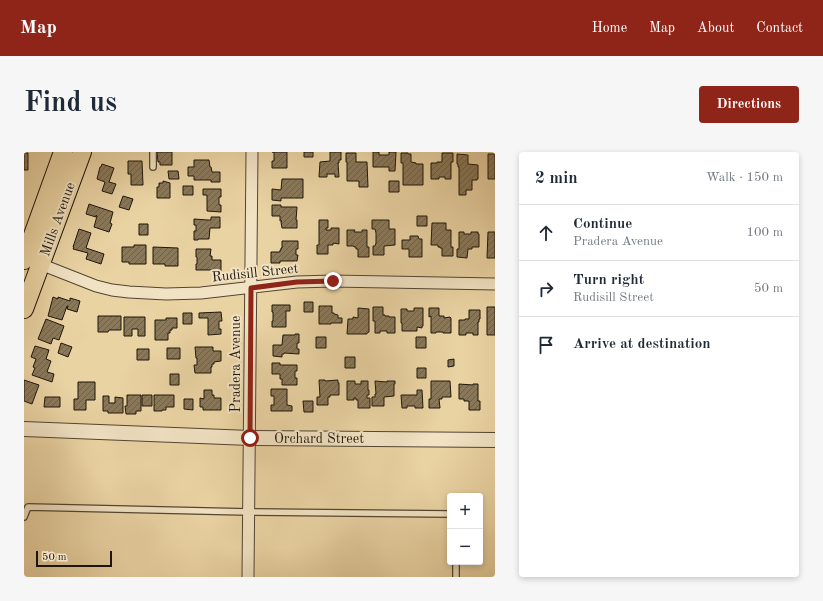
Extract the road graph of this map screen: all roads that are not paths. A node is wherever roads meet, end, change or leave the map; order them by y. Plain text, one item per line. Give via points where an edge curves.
1 (63, 152) edge
2 (82, 152) edge
3 (152, 152) edge
4 (252, 152) edge
5 (153, 167) dead end
6 (30, 261) edge
7 (495, 284) edge
8 (251, 288) junction
9 (24, 309) edge
10 (24, 429) edge
11 (250, 438) junction
12 (495, 440) edge
13 (249, 512) junction
14 (447, 514) edge
15 (24, 517) edge
16 (456, 565) edge
17 (248, 577) edge
18 (456, 577) edge

1 - 6 main road, Mills Avenue
2 - 6 main road, Mills Avenue
3 - 5 lane
4 - 8 street, Pradera Avenue
6 - 8 street, Rudisill Street via 112,290 166,294
6 - 9 main road, Mills Avenue
7 - 8 street, Rudisill Street via 333,281 297,282
8 - 11 street, Pradera Avenue
10 - 11 street, Orchard Street
11 - 12 street, Orchard Street
11 - 13 street, Pradera Avenue
13 - 14 lane
13 - 15 lane via 28,507
13 - 17 street, Pradera Avenue
16 - 18 lane

